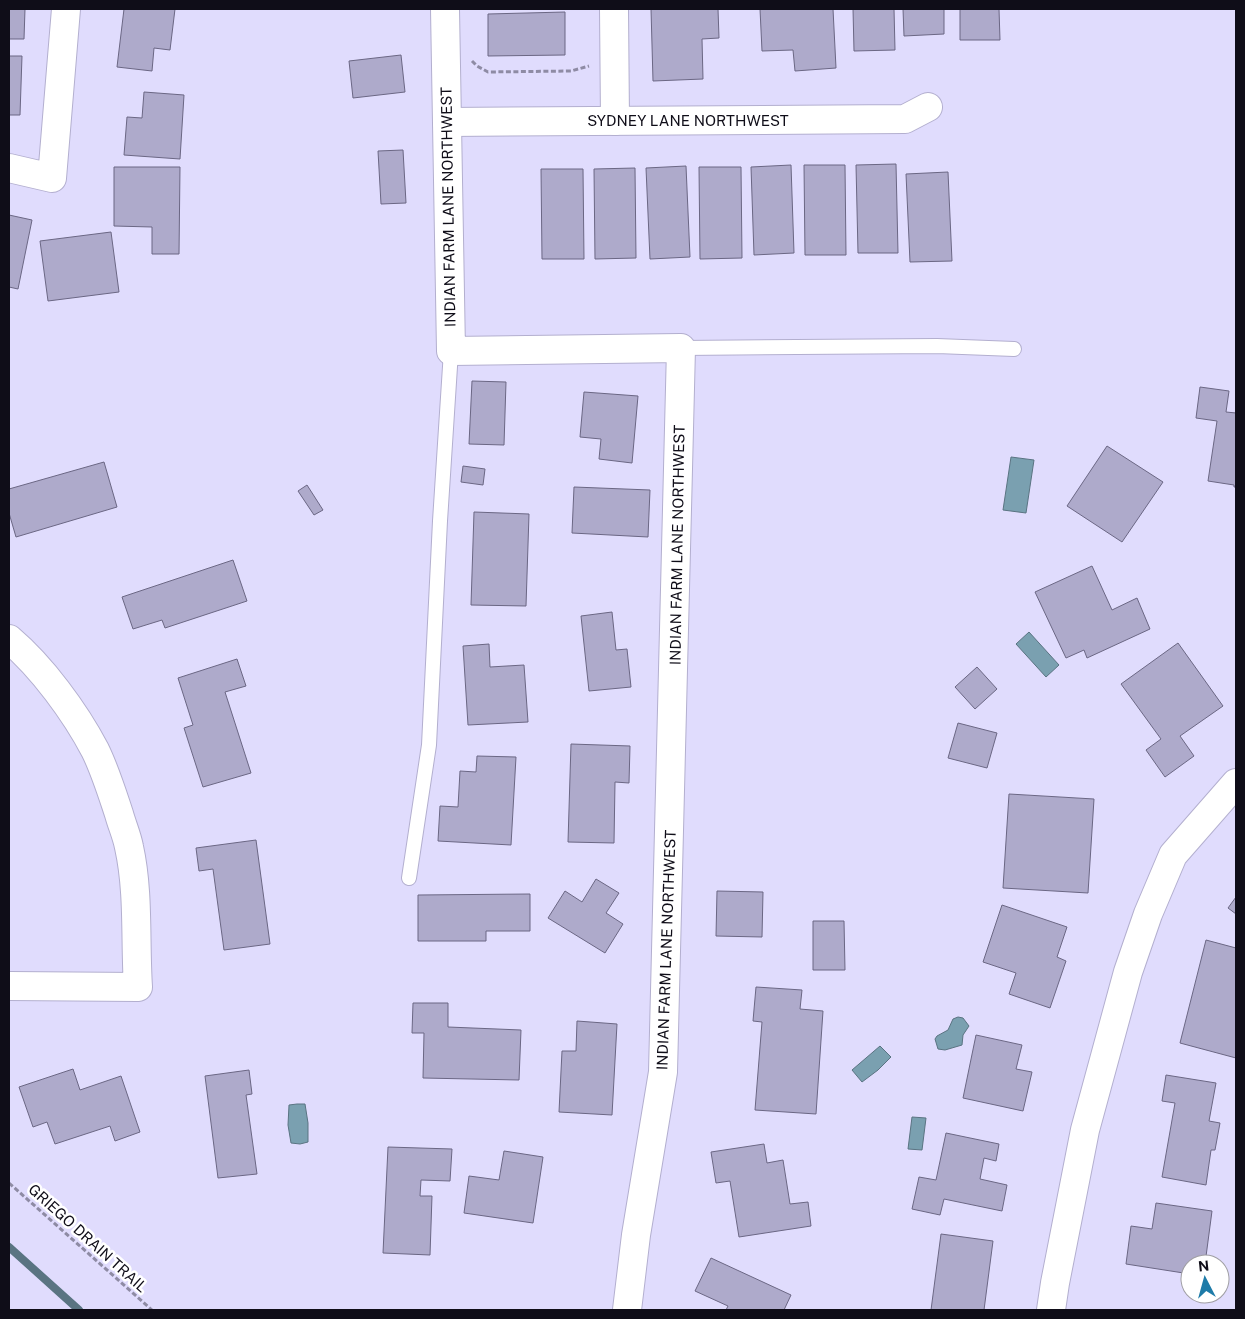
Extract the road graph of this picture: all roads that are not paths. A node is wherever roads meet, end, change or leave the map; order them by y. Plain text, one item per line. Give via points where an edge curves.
1 (66, 9) edge
2 (445, 9) edge
3 (614, 9) edge
4 (928, 107) dead end
5 (615, 121) junction
6 (446, 122) junction
7 (9, 168) edge
8 (681, 348) junction
9 (1014, 349) dead end
10 (451, 351) junction
11 (9, 639) edge
12 (1236, 783) edge
13 (409, 878) dead end
14 (9, 986) edge
15 (627, 1310) edge
16 (1051, 1310) edge

1 - 7 street via 52,178
2 - 6 street, INDIAN FARM LANE NORTHWEST
3 - 5 street
4 - 5 street, SYDNEY LANE NORTHWEST via 905,119
5 - 6 street, SYDNEY LANE NORTHWEST
6 - 10 street, INDIAN FARM LANE NORTHWEST
8 - 9 lane via 937,346
8 - 10 street
8 - 15 street, INDIAN FARM LANE NORTHWEST via 663,1072
10 - 13 lane via 429,745
11 - 14 street via 61,696 95,750 113,795 129,846 136,898 138,987
12 - 16 street via 1173,855 1148,914 1128,972 1086,1130

